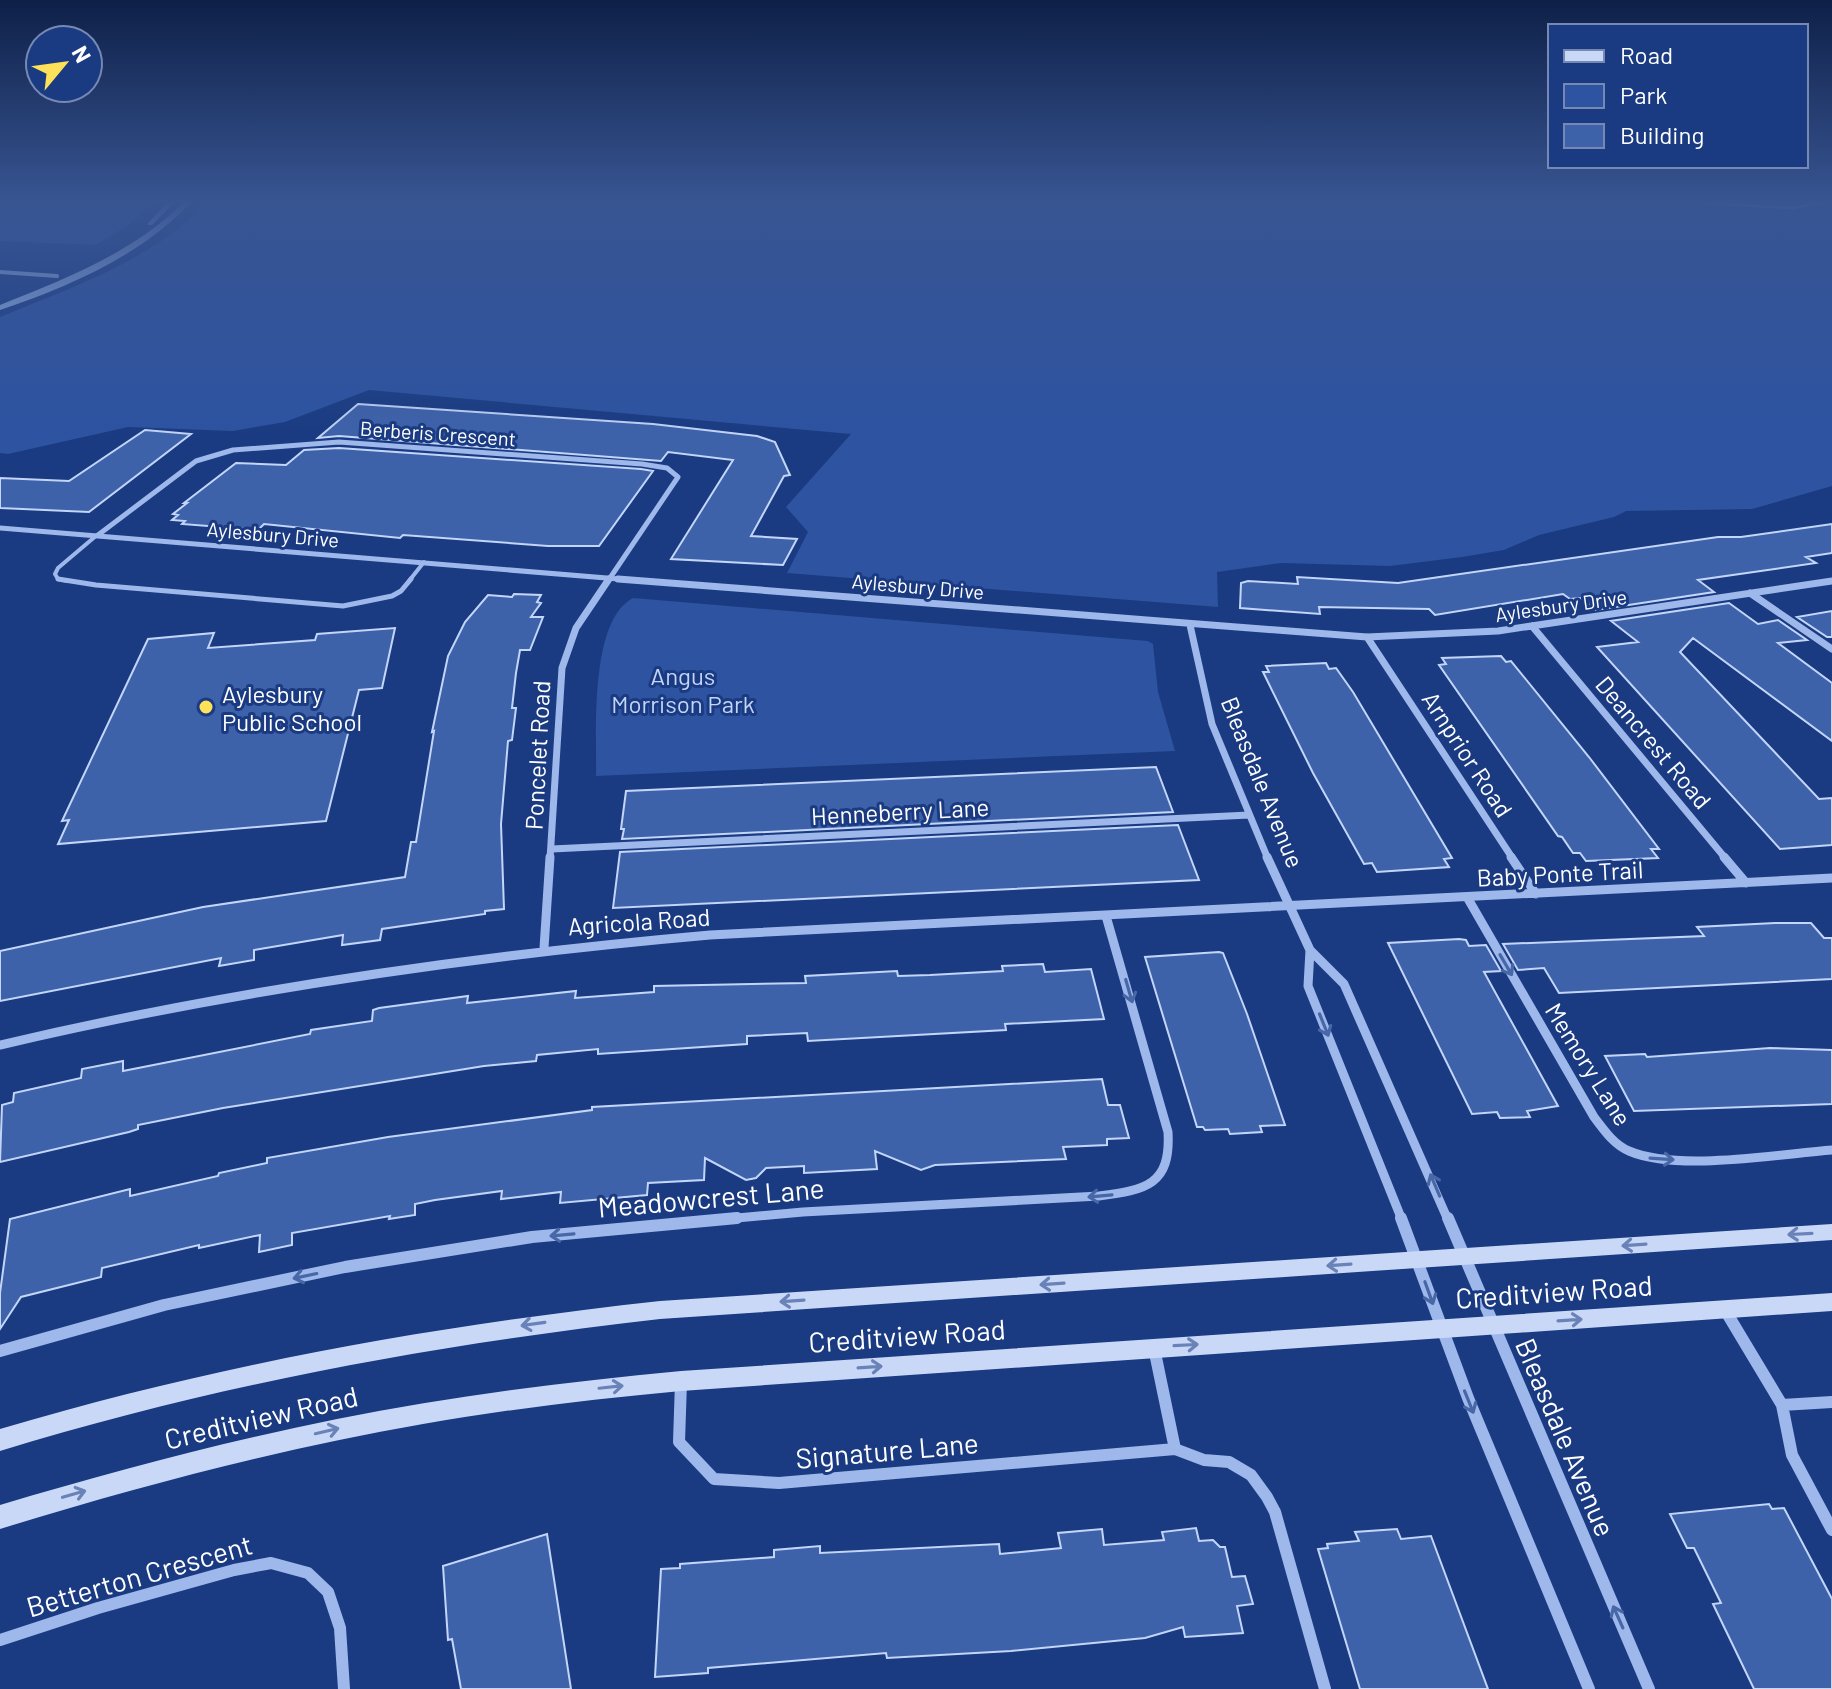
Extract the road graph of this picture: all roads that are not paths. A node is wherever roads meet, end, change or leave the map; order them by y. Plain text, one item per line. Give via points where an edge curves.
1 (48, 280) edge
2 (62, 280) edge
3 (0, 300) edge
4 (0, 308) edge
5 (0, 528) edge
6 (97, 535) junction
7 (424, 562) junction
8 (610, 577) junction
9 (1832, 581) edge
10 (1749, 593) junction
11 (1190, 625) junction
12 (1532, 626) junction
13 (1367, 637) junction
14 (1832, 649) edge
15 (1249, 815) junction
16 (552, 849) junction
17 (1832, 878) edge
18 (1746, 883) junction
19 (1536, 894) junction
20 (1467, 897) junction
21 (1290, 906) junction
22 (1106, 916) junction
23 (544, 948) junction
24 (1310, 950) junction
25 (0, 1045) edge
26 (1832, 1150) edge
27 (1832, 1232) edge
28 (1465, 1257) junction
29 (1417, 1260) junction
30 (1832, 1302) edge
31 (1724, 1309) junction
32 (1493, 1325) junction
33 (1442, 1329) junction
34 (1154, 1347) junction
35 (0, 1351) edge
36 (681, 1381) junction
37 (1832, 1402) edge
38 (1782, 1405) junction
39 (0, 1440) edge
40 (1175, 1449) junction
41 (0, 1517) edge
42 (1832, 1530) edge
43 (0, 1640) edge
44 (344, 1689) edge
45 (1325, 1689) edge
46 (1589, 1689) edge
47 (1649, 1689) edge

1 - 3 street
2 - 4 street
5 - 6 street, Aylesbury Drive
6 - 7 street, Aylesbury Drive
6 - 7 lane via 58,568 58,579 343,606 392,596
6 - 8 street, Berberis Crescent via 196,461 233,450 339,442 672,470 678,477
7 - 8 street, Aylesbury Drive
8 - 11 street, Aylesbury Drive
8 - 16 street, Poncelet Road via 576,628 562,668
9 - 10 street, Aylesbury Drive
10 - 12 street, Aylesbury Drive
10 - 14 street
11 - 13 street, Aylesbury Drive
11 - 15 street, Bleasdale Avenue via 1212,724
12 - 13 street, Aylesbury Drive
12 - 18 street, Deancrest Road
13 - 19 street, Arnprior Road
15 - 16 street, Henneberry Lane
15 - 21 street, Bleasdale Avenue
16 - 23 street, Poncelet Road
17 - 18 street, Baby Ponte Trail
18 - 19 street, Baby Ponte Trail
19 - 20 street, Baby Ponte Trail
20 - 21 street, Baby Ponte Trail
20 -> 26 street, Memory Lane via 1614,1143 1644,1158 1673,1160
21 - 22 street, Agricola Road
21 - 24 street, Bleasdale Avenue
22 - 23 street, Agricola Road
22 -> 35 street, Meadowcrest Lane via 1168,1132 1171,1155 1164,1175 1149,1186 1099,1196 803,1212 532,1237 345,1267 179,1302
23 - 25 street, Agricola Road via 223,996
28 -> 24 street, Bleasdale Avenue via 1344,984
24 -> 29 street, Bleasdale Avenue via 1308,986
27 -> 28 main road, Creditview Road
28 - 29 main road, Creditview Road
28 - 32 street, Bleasdale Avenue
29 -> 33 street, Bleasdale Avenue
29 -> 39 main road, Creditview Road via 555,1321 357,1351
30 - 31 main road, Creditview Road
32 -> 31 main road, Creditview Road
31 - 38 street
32 - 33 main road, Creditview Road
47 -> 32 street, Bleasdale Avenue
34 -> 33 main road, Creditview Road
33 -> 46 street, Bleasdale Avenue
36 -> 34 main road, Creditview Road
34 - 40 street
36 - 40 street, Signature Lane via 679,1442 714,1479 779,1483
41 -> 36 main road, Creditview Road via 347,1426 499,1400
37 - 38 street
38 - 42 street via 1783,1434 1796,1467
40 - 45 street, Signature Lane via 1229,1462 1251,1475 1267,1497
43 - 44 street, Betterton Crescent via 271,1563 308,1573 328,1592 340,1628

